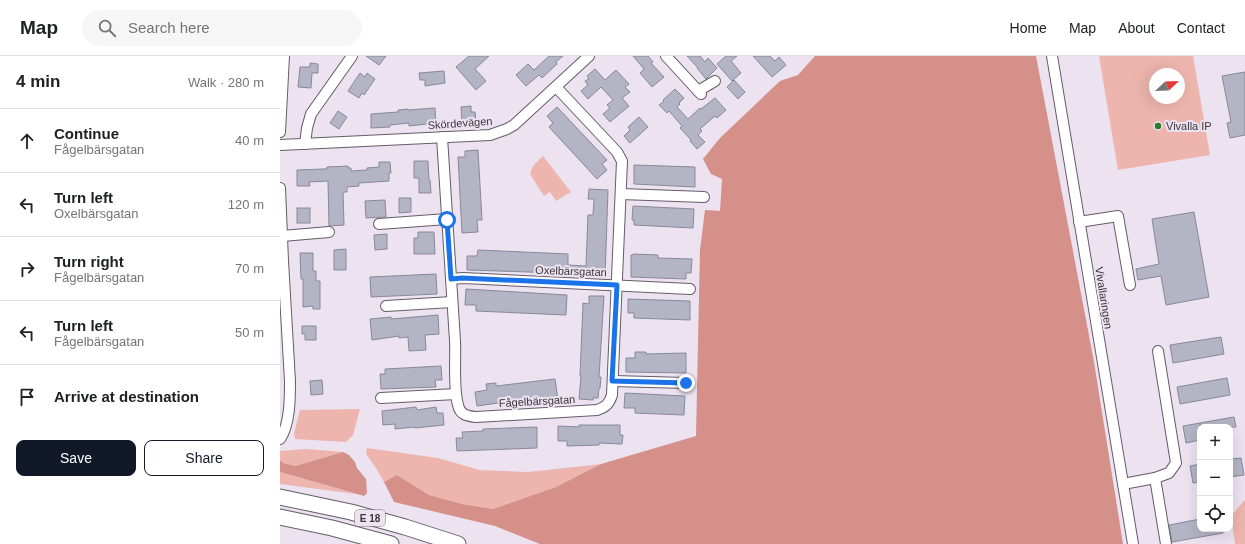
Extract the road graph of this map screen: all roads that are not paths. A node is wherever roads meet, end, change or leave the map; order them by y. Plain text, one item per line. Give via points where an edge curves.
1 (284, 56) edge
2 (352, 56) edge
3 (589, 56) edge
4 (666, 56) edge
5 (1052, 56) edge
6 (715, 81) dead end
7 (556, 87) junction
8 (280, 132) edge
9 (442, 137) junction
10 (305, 144) junction
11 (280, 145) edge
12 (280, 188) edge
13 (621, 194) junction
14 (704, 197) dead end
15 (447, 220) junction
16 (1079, 222) junction
17 (379, 224) dead end
18 (329, 232) dead end
19 (282, 236) junction
20 (451, 279) junction
21 (617, 285) junction
22 (1130, 285) dead end
23 (690, 289) dead end
24 (452, 302) junction
25 (386, 306) dead end
26 (1158, 351) dead end
27 (612, 381) junction
28 (686, 383) dead end
29 (456, 394) junction
30 (381, 398) dead end
31 (280, 438) edge
32 (1155, 478) junction
33 (1122, 484) junction
34 (280, 497) edge
35 (280, 517) edge
36 (391, 544) edge
37 (458, 544) edge
38 (1133, 544) edge
39 (1166, 544) edge

1 - 8 street
2 - 10 street via 311,114
3 - 7 street, Skördevägen
4 - 6 street via 700,93
5 - 16 street, Vivallaringen
7 - 9 street, Skördevägen via 507,129 490,135
7 - 13 street, Fågelbärsgatan via 621,158
9 - 10 street, Skördevägen
9 - 15 street, Fågelbärsgatan
10 - 11 street, Skördevägen
12 - 19 street
13 - 14 street
13 - 21 street, Fågelbärsgatan
15 - 17 street
15 - 20 street, Fågelbärsgatan
16 - 22 street via 1118,216
16 - 33 street, Vivallaringen
18 - 19 street
19 - 31 street via 290,399 285,429
20 - 21 street, Oxelbärsgatan
20 - 24 street, Fågelbärsgatan
21 - 23 street, Oxelbärsgatan
21 - 27 street, Fågelbärsgatan
24 - 25 street
24 - 29 street, Fågelbärsgatan
26 - 32 street via 1176,463 1169,473
27 - 28 street
27 - 29 street, Fågelbärsgatan via 609,402 604,408 597,410 466,416 458,406
29 - 30 street
32 - 33 street
32 - 39 street
33 - 38 street, Vivallaringen
34 - 37 highway, E 18 via 374,518
35 - 36 highway, E 18

